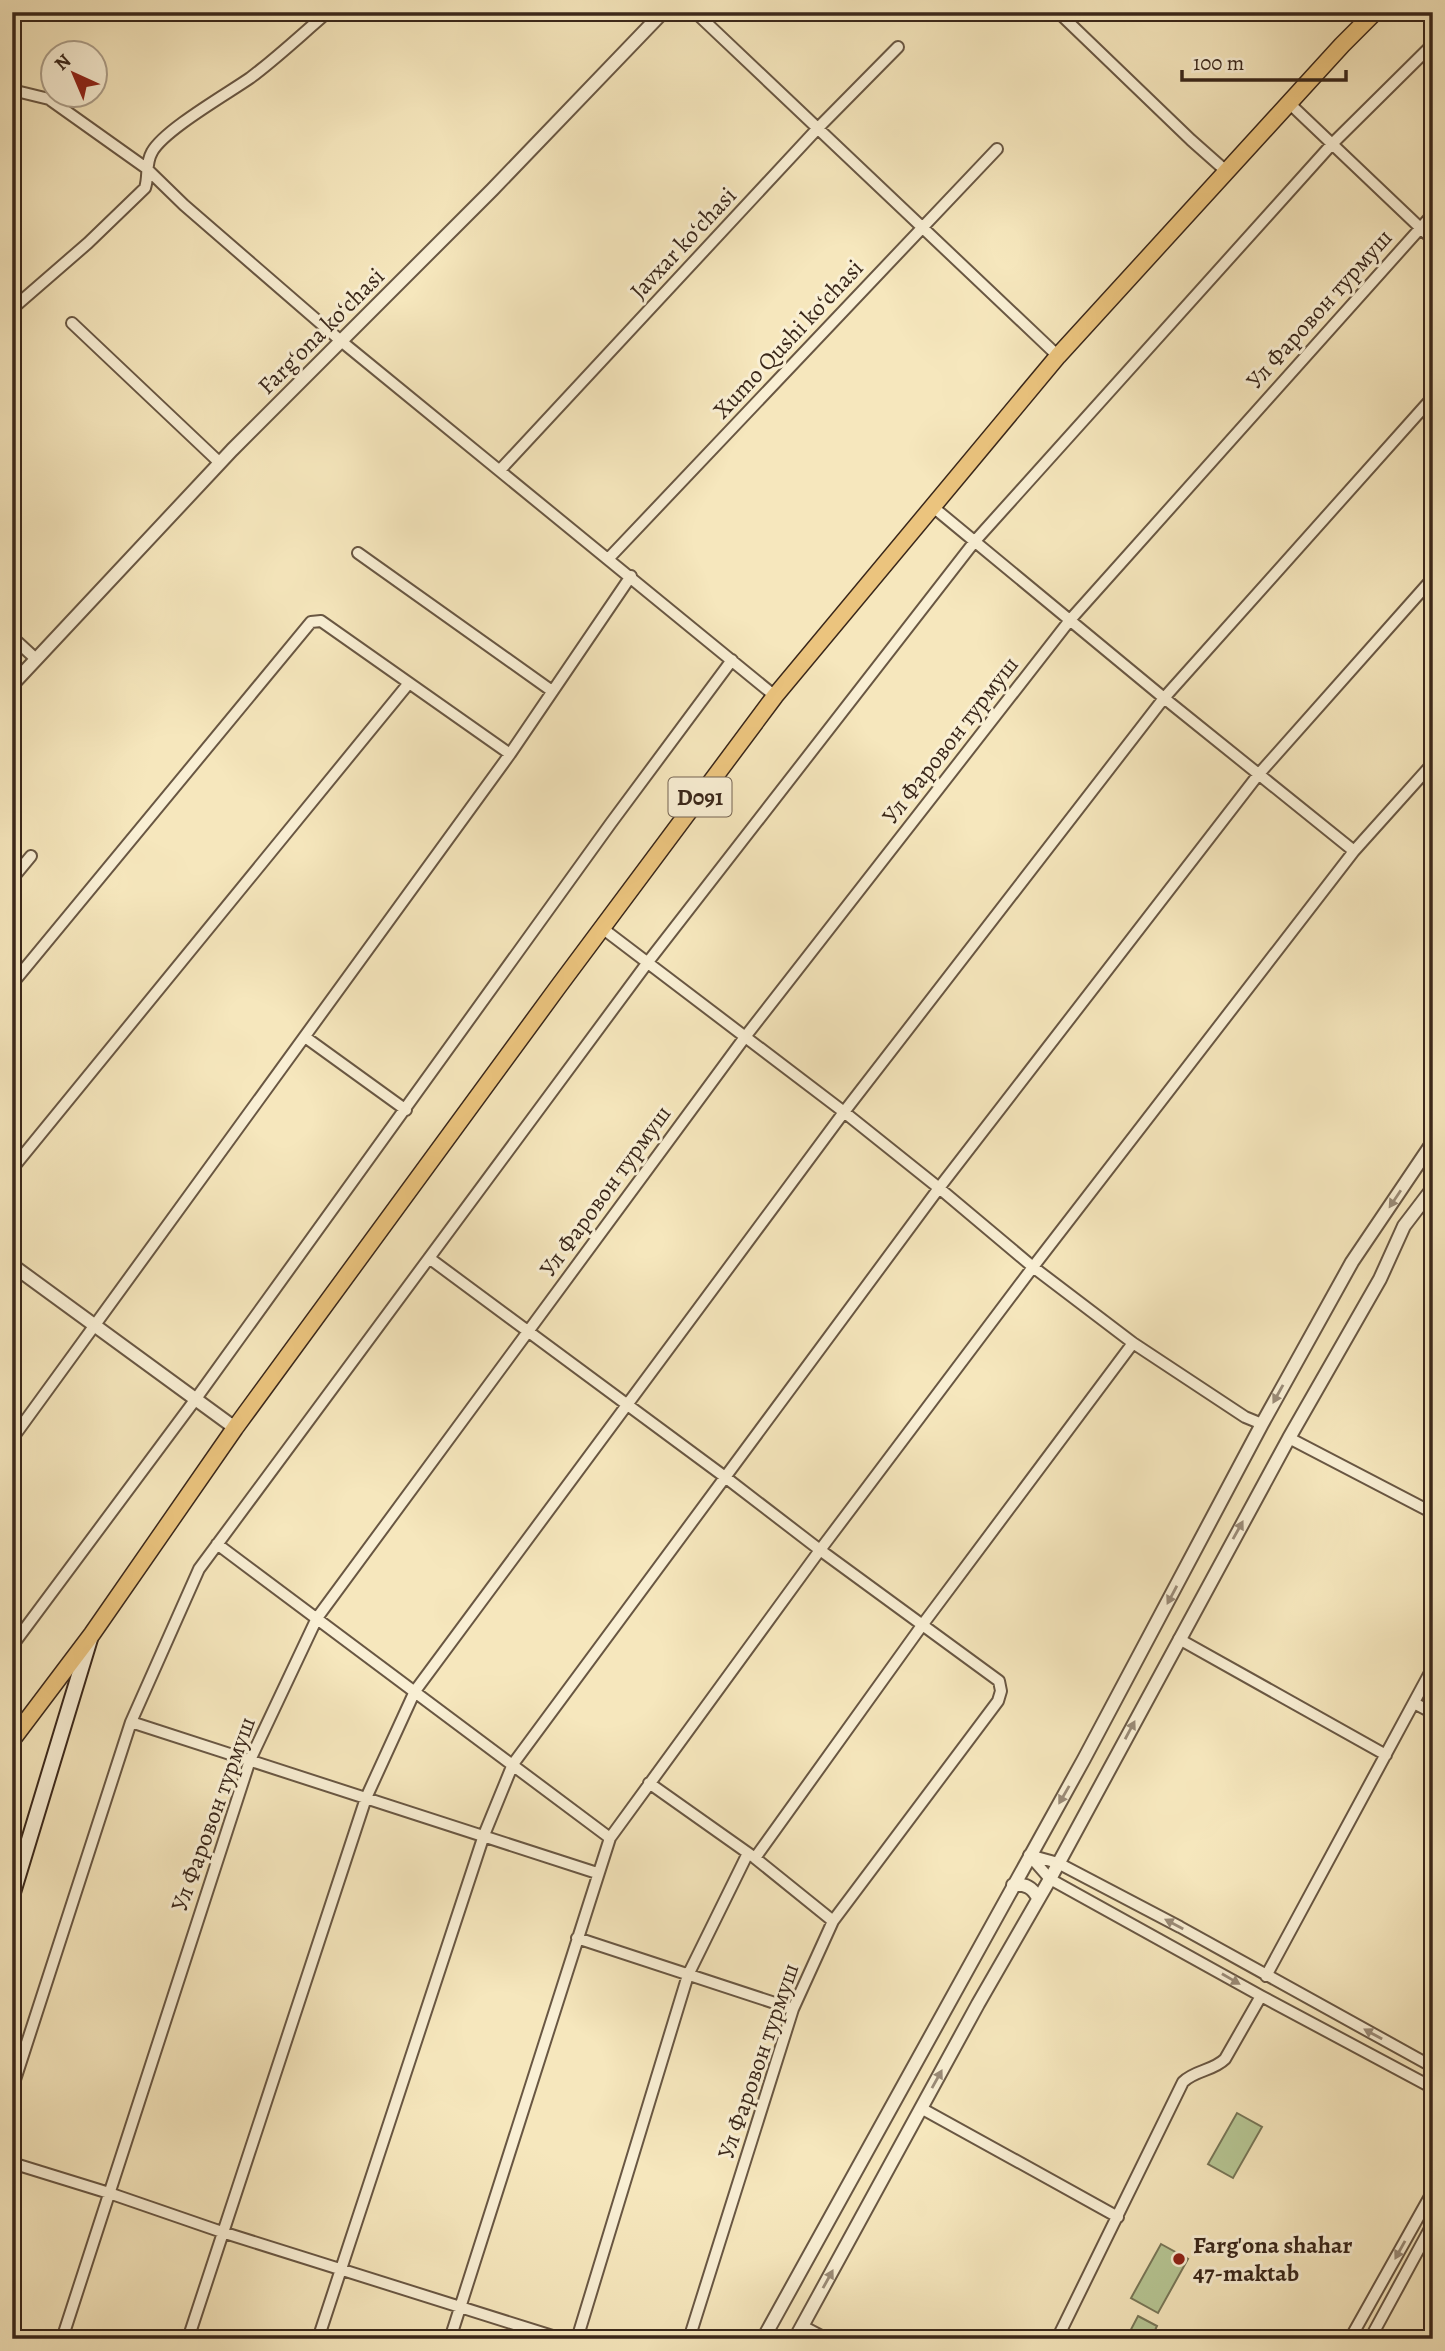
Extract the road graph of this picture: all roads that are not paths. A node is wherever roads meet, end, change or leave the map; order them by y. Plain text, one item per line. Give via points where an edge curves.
1 (328, 12) edge
2 (663, 12) edge
3 (695, 12) edge
4 (1058, 12) edge
5 (1374, 12) edge
6 (1433, 44) edge
7 (898, 47) dead end
8 (12, 90) edge
9 (1289, 103) junction
10 (818, 128) junction
11 (1332, 144) junction
12 (997, 149) dead end
13 (146, 168) junction
14 (1226, 171) junction
15 (1433, 214) edge
16 (922, 227) junction
17 (1420, 227) junction
18 (1433, 240) edge
19 (12, 309) edge
20 (72, 323) dead end
21 (341, 341) junction
22 (1058, 356) junction
23 (1433, 397) edge
24 (219, 463) junction
25 (501, 469) junction
26 (933, 506) junction
27 (975, 541) junction
28 (358, 553) dead end
29 (609, 558) junction
30 (631, 576) junction
31 (1433, 578) edge
32 (1070, 620) junction
33 (12, 637) edge
34 (36, 659) junction
35 (732, 660) junction
36 (409, 683) junction
37 (12, 685) edge
38 (552, 691) junction
39 (775, 696) junction
40 (1164, 698) junction
41 (510, 754) junction
42 (1433, 763) edge
43 (1258, 775) junction
44 (1354, 851) junction
45 (31, 856) dead end
46 (12, 879) edge
47 (602, 928) junction
48 (648, 962) junction
49 (12, 984) edge
50 (305, 1037) junction
51 (745, 1037) junction
52 (406, 1110) junction
53 (844, 1112) junction
54 (1431, 1149) edge
55 (12, 1169) edge
56 (939, 1188) junction
57 (1433, 1188) edge
58 (429, 1258) junction
59 (12, 1265) edge
60 (1033, 1266) junction
61 (94, 1326) junction
62 (528, 1331) junction
63 (1133, 1343) junction
64 (195, 1400) junction
65 (626, 1405) junction
66 (1262, 1424) junction
67 (235, 1428) junction
68 (1289, 1438) junction
69 (12, 1439) edge
70 (725, 1477) junction
71 (1433, 1513) edge
72 (217, 1544) junction
73 (820, 1550) junction
74 (317, 1618) junction
75 (923, 1624) junction
76 (92, 1634) junction
77 (1179, 1639) junction
78 (12, 1646) edge
79 (1433, 1667) edge
80 (415, 1691) junction
81 (1414, 1703) junction
82 (1433, 1713) edge
83 (131, 1722) junction
84 (12, 1740) edge
85 (1386, 1755) junction
86 (250, 1760) junction
87 (513, 1764) junction
88 (649, 1783) junction
89 (366, 1798) junction
90 (484, 1835) junction
91 (610, 1838) junction
92 (1069, 1843) junction
93 (1029, 1855) junction
94 (751, 1856) junction
95 (1058, 1863) junction
96 (597, 1873) junction
97 (1078, 1874) junction
98 (1049, 1879) junction
99 (1013, 1885) junction
100 (1070, 1889) junction
101 (12, 1896) edge
102 (1038, 1898) junction
103 (834, 1921) junction
104 (577, 1938) junction
105 (688, 1975) junction
106 (1266, 1976) junction
107 (1261, 1996) junction
108 (793, 2009) junction
109 (1433, 2067) edge
110 (1433, 2088) edge
111 (12, 2089) edge
112 (921, 2108) junction
113 (12, 2163) edge
114 (1433, 2191) edge
115 (109, 2193) junction
116 (1118, 2217) junction
117 (1433, 2223) edge
118 (222, 2232) junction
119 (341, 2269) junction
120 (460, 2307) junction
121 (802, 2326) junction
122 (62, 2339) edge
123 (188, 2339) edge
124 (318, 2339) edge
125 (450, 2339) edge
126 (562, 2339) edge
127 (577, 2339) edge
128 (689, 2339) edge
129 (763, 2339) edge
130 (795, 2339) edge
131 (827, 2339) edge
132 (1057, 2339) edge
133 (1350, 2339) edge
134 (1370, 2339) edge

1 - 13 street via 250,77 165,138 152,151
2 - 21 street, Fargʻona koʻchasi
3 - 10 street
4 - 14 street
5 - 9 main road, D091
6 - 11 street
7 - 10 street, Javxar koʻchasi
8 - 13 street via 49,99
9 - 11 street
9 - 14 main road, D091
10 - 16 street
10 - 25 street, Javxar koʻchasi
11 - 17 street
11 - 27 street
12 - 16 street, Xumo Qushi koʻchasi
13 - 19 street via 145,188 131,203
13 - 21 street
14 - 22 main road, D091
15 - 17 street, Ул Фаровон турмуш
16 - 22 street
16 - 29 street, Xumo Qushi koʻchasi
17 - 18 street
17 - 32 street, Ул Фаровон турмуш
20 - 24 street
21 - 24 street, Fargʻona koʻchasi
21 - 25 street
22 - 26 main road, D091
23 - 40 street
24 - 34 street, Fargʻona koʻchasi
25 - 29 street
26 - 27 street
26 - 39 main road, D091
27 - 32 street
27 - 48 street
28 - 38 street
29 - 30 street
30 - 35 street
30 - 38 street
31 - 43 street
32 - 40 street
32 - 51 street, Ул Фаровон турмуш
33 - 34 street
34 - 37 street, Fargʻona koʻchasi
35 - 39 street
35 - 52 street
36 - 41 street
36 - 49 street via 321,621 311,622
36 - 55 street
38 - 41 street
39 - 47 main road, D091
40 - 43 street
40 - 53 street
41 - 50 street
42 - 44 street
43 - 44 street
43 - 56 street
44 - 60 street
45 - 46 street
47 - 48 street
47 - 67 main road, D091
48 - 51 street
48 - 58 street
50 - 52 street
50 - 61 street
51 - 53 street
51 - 62 street, Ул Фаровон турмуш
52 - 64 street
53 - 56 street
53 - 65 street
54 -> 66 street via 1352,1262
56 - 60 street
56 - 70 street
57 - 68 street via 1404,1226 1380,1279
58 - 62 street
58 - 72 street
59 - 61 street
60 - 63 street
60 - 73 street
61 - 64 street
61 - 69 street
62 - 65 street
62 - 74 street, Ул Фаровон турмуш
63 - 66 street
63 - 75 street
64 - 67 street
64 - 78 street
65 - 70 street
65 - 80 street
66 -> 93 street
67 - 76 main road, D091
68 - 71 street
77 -> 68 street
70 - 73 street
70 - 87 street
72 - 74 street
72 - 83 street via 199,1569
73 - 75 street
73 - 88 street
74 - 80 street
74 - 86 street, Ул Фаровон турмуш
75 - 94 street
75 - 103 street, Ул Фаровон турмуш via 999,1681 1001,1691
76 - 84 main road, D091
76 - 101 main road
77 - 85 street
92 -> 77 street
79 - 81 street
80 - 87 street
80 - 89 street
81 - 82 street
81 - 85 street
83 - 86 street
83 - 111 street
85 - 106 street
86 - 89 street
86 - 115 street, Ул Фаровон турмуш
87 - 90 street
87 - 91 street
88 - 91 street
88 - 94 street
89 - 90 street
89 - 118 street
90 - 96 street
90 - 119 street
91 - 96 street
92 - 95 street
92 - 97 street
93 - 95 street
93 - 98 street
93 - 99 street
94 - 103 street
94 - 105 street
95 - 97 street
95 - 98 street
96 - 104 street
106 -> 97 street
98 - 100 street
98 - 102 street
99 - 102 street via 1032,1888
99 - 129 street
100 - 102 street
100 -> 107 street
112 -> 102 street
103 - 108 street, Ул Фаровон турмуш
104 - 105 street
104 - 120 street
105 - 108 street
105 - 127 street
109 -> 106 street
107 - 110 street
107 - 116 street via 1226,2059 1183,2082
108 - 128 street, Ул Фаровон турмуш
112 - 116 street
121 -> 112 street
113 - 115 street
114 -> 133 street
115 - 118 street
115 - 122 street, Ул Фаровон турмуш
116 - 132 street
117 - 134 street
118 - 119 street
118 - 123 street
119 - 120 street
119 - 124 street
120 - 125 street
120 - 126 street
121 - 130 street
121 - 131 street

